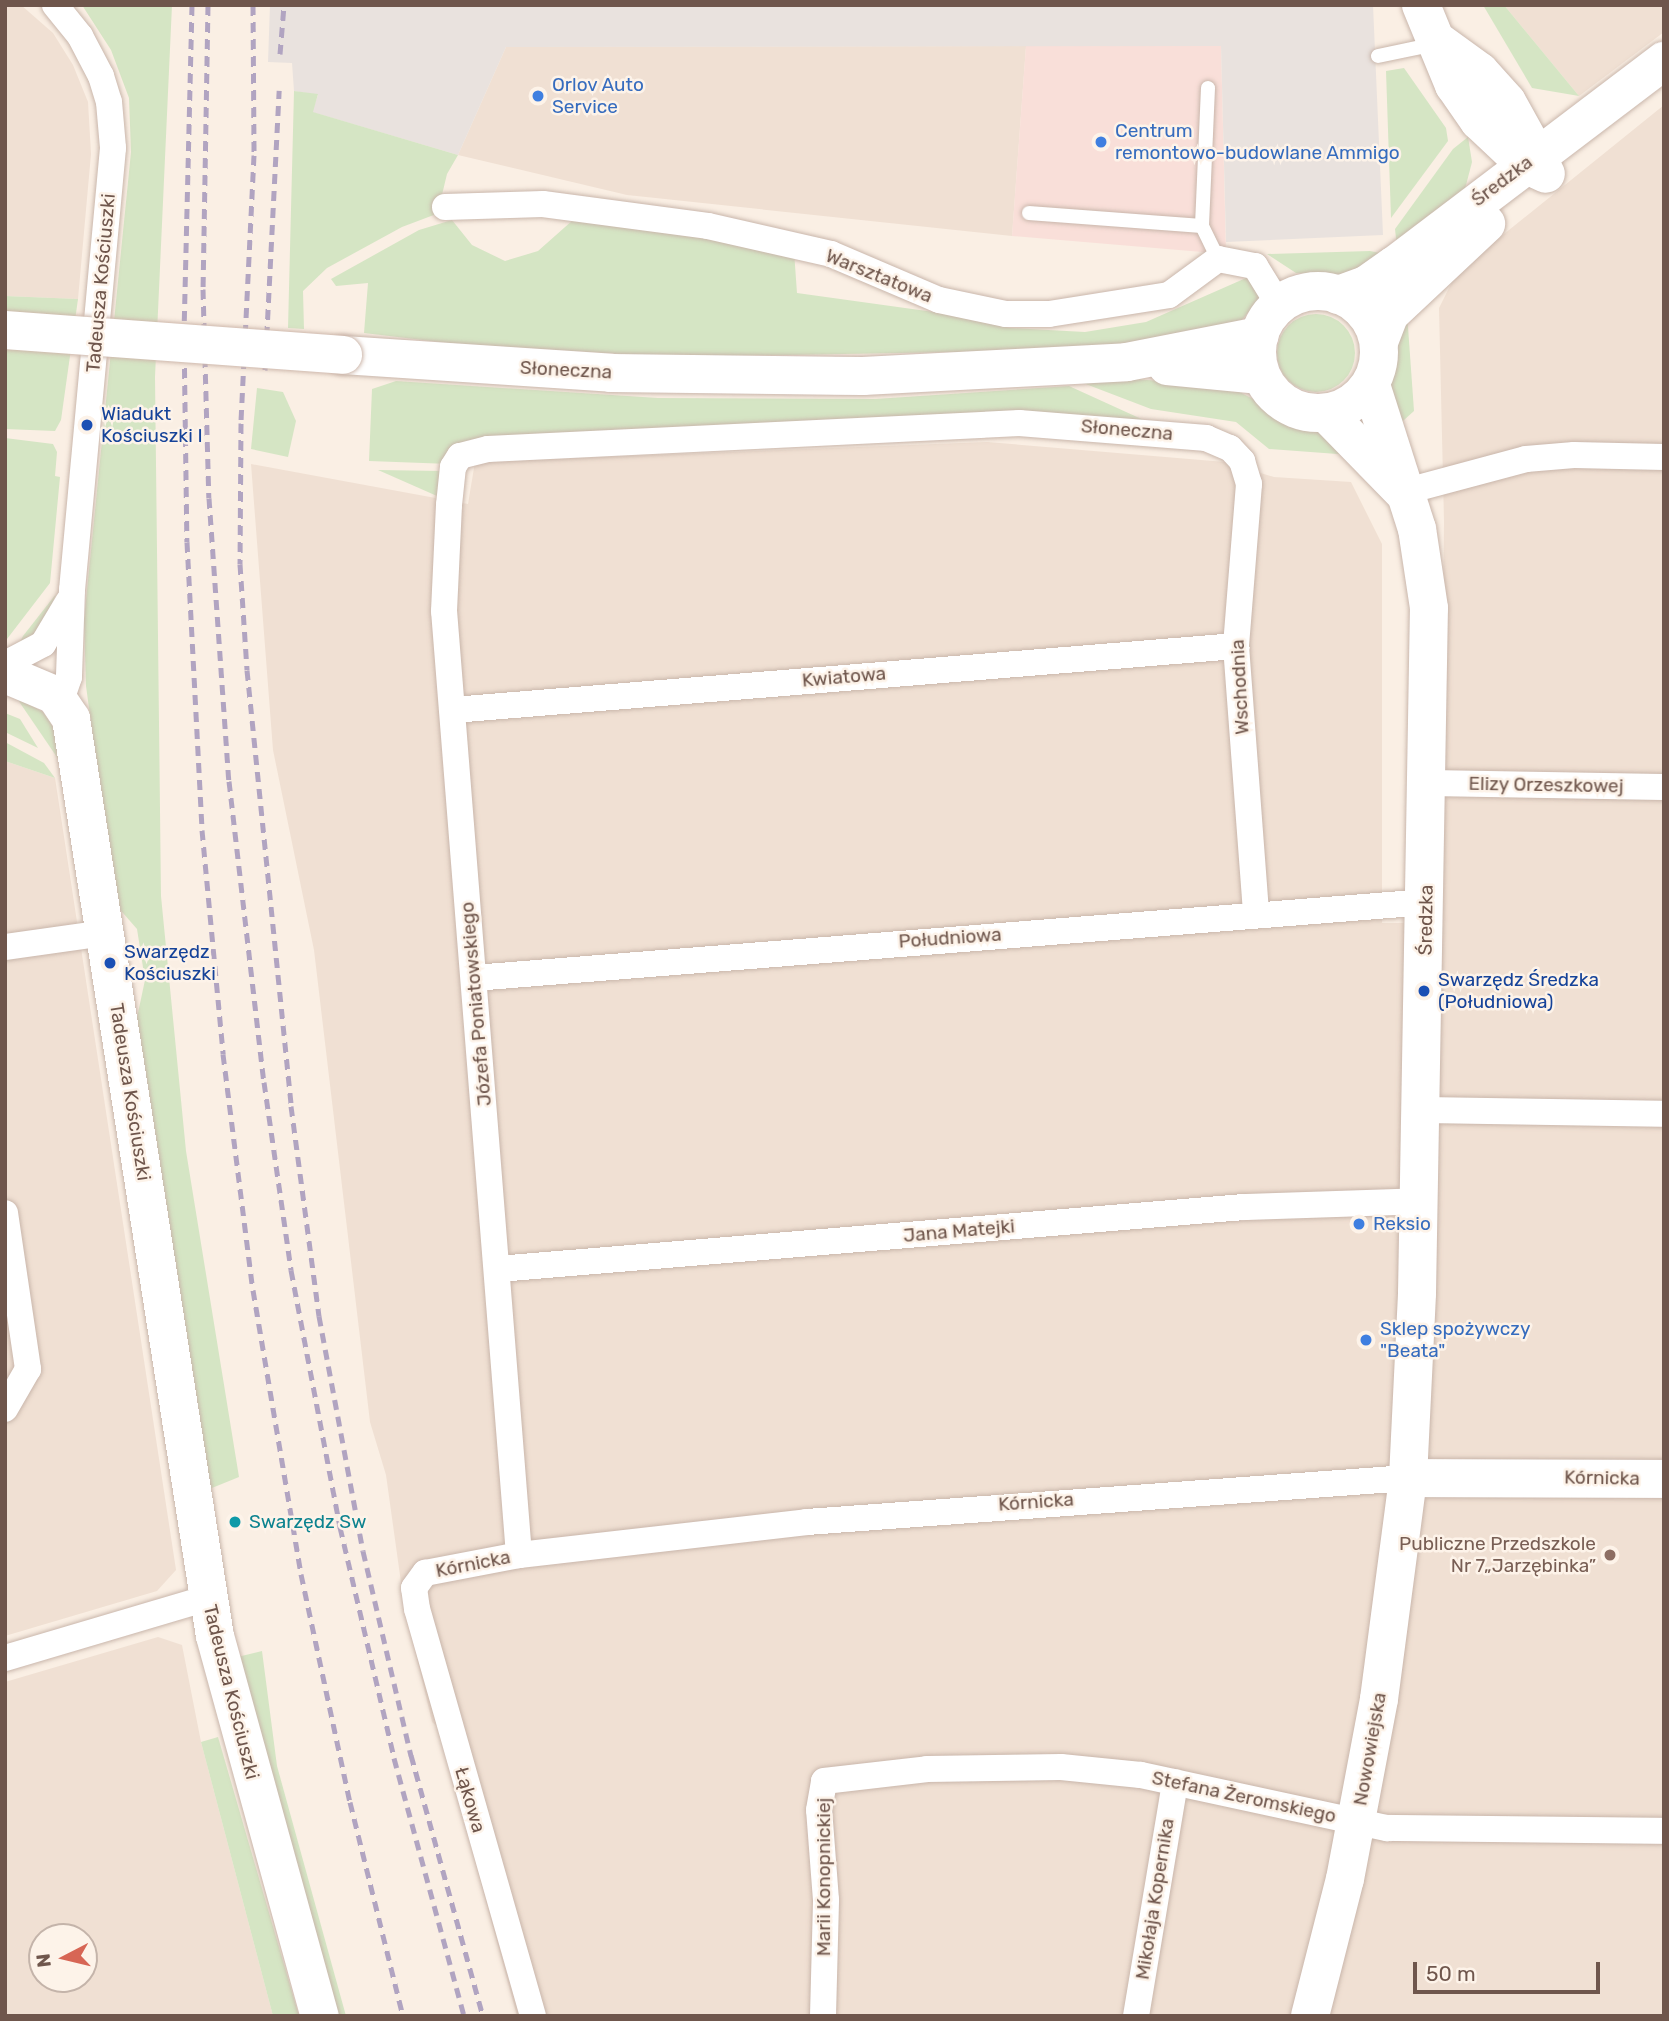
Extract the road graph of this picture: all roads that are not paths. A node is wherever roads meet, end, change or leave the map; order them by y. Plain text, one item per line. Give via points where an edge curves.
1 (55, 5) edge
2 (1421, 5) edge
3 (1440, 43) junction
4 (1378, 57) dead end
5 (1664, 61) edge
6 (1664, 86) edge
7 (1208, 88) dead end
8 (1479, 121) junction
9 (1536, 165) junction
10 (1487, 192) junction
11 (446, 207) dead end
12 (1029, 213) dead end
13 (1202, 226) junction
14 (1218, 260) junction
15 (1338, 295) junction
16 (1269, 321) junction
17 (5, 330) edge
18 (1379, 342) junction
19 (1127, 362) junction
20 (1261, 376) junction
21 (1371, 385) junction
22 (1326, 413) junction
23 (460, 456) joint
24 (1664, 457) edge
25 (1242, 461) joint
26 (1404, 492) junction
27 (72, 590) junction
28 (1236, 646) junction
29 (5, 664) edge
30 (5, 674) edge
31 (61, 700) junction
32 (453, 709) junction
33 (1428, 783) junction
34 (1664, 788) edge
35 (1426, 902) junction
36 (1256, 915) junction
37 (105, 933) junction
38 (5, 947) edge
39 (474, 978) junction
40 (1422, 1110) junction
41 (1664, 1114) edge
42 (1420, 1201) junction
43 (5, 1213) edge
44 (498, 1269) junction
45 (5, 1409) edge
46 (1408, 1478) junction
47 (1664, 1479) edge
48 (519, 1555) junction
49 (416, 1582) joint
50 (208, 1598) junction
51 (5, 1658) edge
52 (824, 1781) joint
53 (1175, 1782) junction
54 (1357, 1822) junction
55 (1664, 1831) edge
56 (320, 2016) edge
57 (533, 2016) edge
58 (822, 2016) edge
59 (1136, 2016) edge
60 (1311, 2016) edge

1 - 27 street, Tadeusza Kościuszki via 90,53 109,102 112,124
2 - 3 street
3 - 4 lane
3 - 8 street via 1454,85
3 - 9 street via 1480,72 1507,102
5 - 9 street, Średzka
6 - 9 street, Średzka
7 - 13 lane
8 - 9 street
8 - 10 street via 1487,160
9 - 10 street, Średzka
9 - 18 street, Średzka via 1390,314
10 - 15 street, Średzka via 1366,285
11 - 14 street, Warsztatowa via 543,204 708,226 831,254 939,300 1006,314 1049,314 1169,295
12 - 13 lane
13 - 14 lane
14 - 16 street via 1255,266
15 - 16 street via 1302,293
15 - 18 street via 1363,310
16 - 19 street, Słoneczna
16 - 20 street
17 - 19 street, Słoneczna, bridge via 343,355 730,376 916,375
18 - 21 street
19 - 20 street, Słoneczna
20 - 22 street via 1280,401 1309,413
21 - 22 street via 1358,400
21 - 26 street, Średzka via 1392,441
22 - 26 street, Średzka
23 - 25 street, Słoneczna via 488,449 1019,423 1206,438 1230,448
23 - 32 street, Józefa Poniatowskiego via 453,467 443,586
24 - 26 street via 1526,459
25 - 28 street, Wschodnia via 1249,484
26 - 33 street, Średzka via 1423,559 1429,608
27 - 29 street via 48,638 26,657
27 - 31 street, Tadeusza Kościuszki via 69,677
28 - 32 street, Kwiatowa
28 - 36 street, Wschodnia
30 - 31 street via 43,687
31 - 37 street, Tadeusza Kościuszki via 73,729
32 - 39 street, Józefa Poniatowskiego
33 - 34 street, Elizy Orzeszkowej
33 - 35 street, Średzka
35 - 36 street, Południowa
35 - 40 street, Średzka
36 - 39 street, Południowa
37 - 38 street
37 - 50 street, Tadeusza Kościuszki
39 - 44 street, Józefa Poniatowskiego
40 - 41 street
40 - 42 street, Średzka
42 - 44 street, Jana Matejki via 1244,1207
42 - 46 street, Średzka
43 - 45 street via 28,1369
44 - 48 street, Józefa Poniatowskiego
46 - 47 street, Kórnicka
46 - 48 street, Kórnicka via 933,1510
46 - 54 street, Nowowiejska via 1379,1699
48 - 49 street, Kórnicka via 433,1569
49 - 57 street, Łąkowa via 414,1596 429,1657
50 - 51 street
50 - 56 street, Tadeusza Kościuszki via 226,1689
52 - 53 street, Stefana Żeromskiego via 927,1769 1019,1766 1111,1771
52 - 58 street, Marii Konopnickiej via 819,1810 826,1900
53 - 54 street, Stefana Żeromskiego
53 - 59 street, Mikołaja Kopernika
54 - 55 street, Stefana Żeromskiego via 1455,1832
54 - 60 street, Nowowiejska

